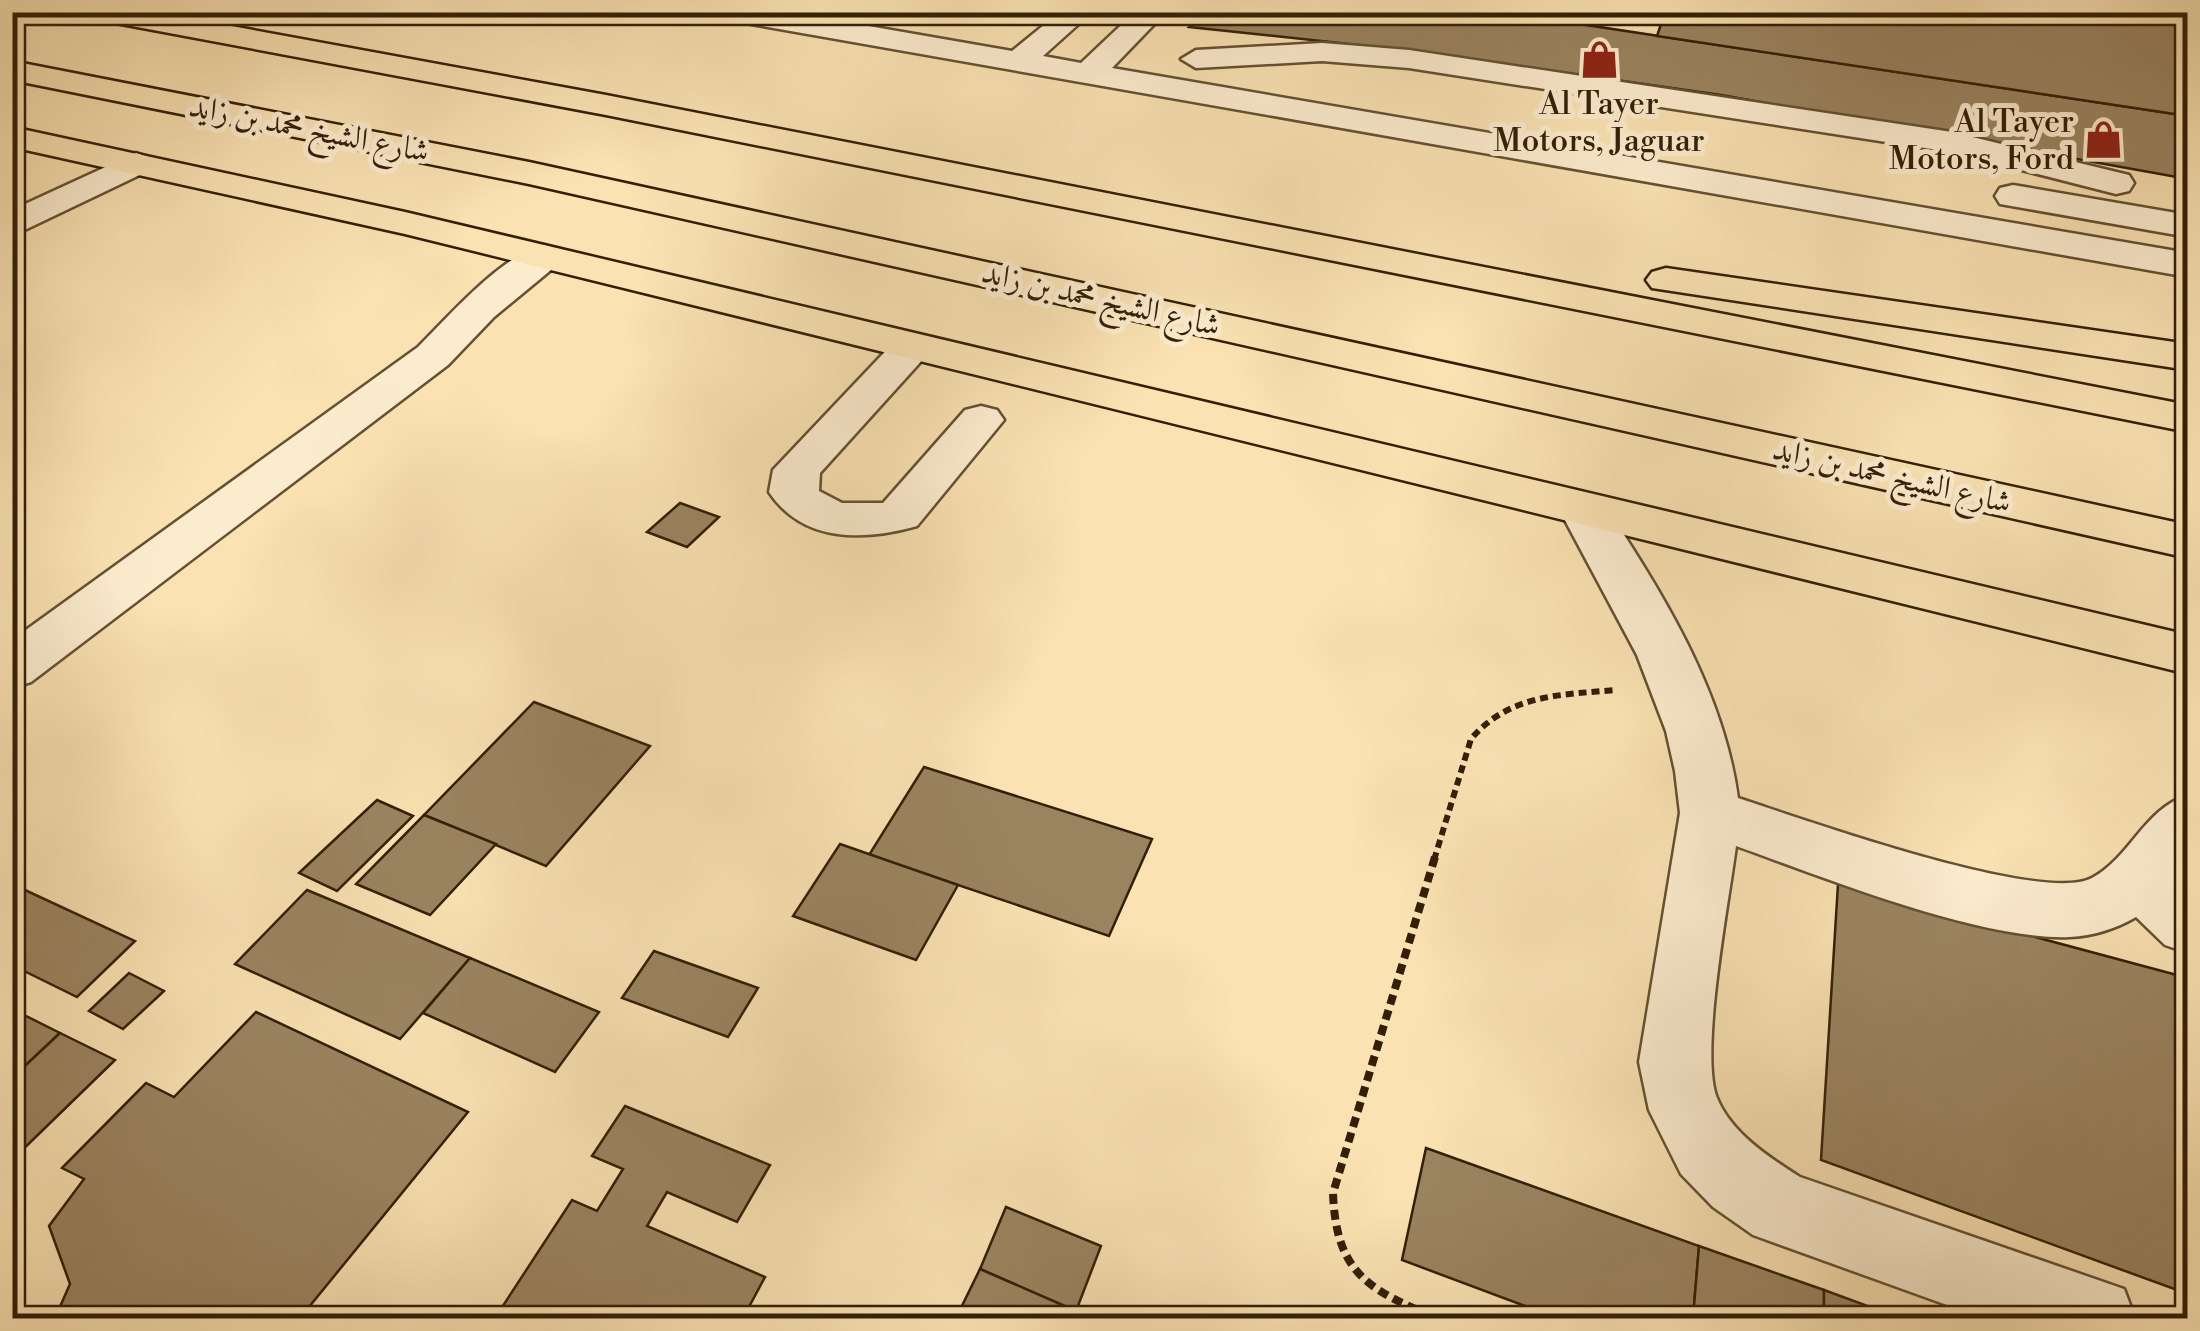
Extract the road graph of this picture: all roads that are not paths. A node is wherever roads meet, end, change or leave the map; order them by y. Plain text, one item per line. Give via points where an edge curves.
1 (105, 12) edge
2 (734, 12) edge
3 (1078, 12) edge
4 (1152, 12) edge
5 (986, 27) dead end
6 (1120, 29) edge
7 (956, 51) junction
8 (1196, 59) junction
9 (1018, 62) junction
10 (12, 70) edge
11 (1075, 72) junction
12 (1390, 92) dead end
13 (12, 137) edge
14 (136, 164) junction
15 (1974, 190) dead end
16 (2188, 207) edge
17 (1186, 219) junction
18 (12, 225) edge
19 (2188, 226) edge
20 (543, 257) junction
21 (2188, 265) edge
22 (586, 268) junction
23 (913, 348) junction
24 (433, 356) junction
25 (2188, 357) edge
26 (980, 420) dead end
27 (2188, 420) edge
28 (1583, 509) junction
29 (2188, 542) edge
30 (2188, 656) edge
31 (12, 668) edge
32 (1710, 813) junction
33 (2188, 819) edge
34 (2135, 876) junction
35 (2188, 925) edge
36 (2095, 1318) edge

1 - 17 main road
2 - 7 street
3 - 9 street
4 - 6 street
5 - 7 street
6 - 8 street
6 - 11 street
7 - 9 street
8 - 12 street
8 - 16 street via 1322,52 1408,59 1952,142 2076,170
9 - 11 street
10 - 29 main road, شارع الشيخ محمد بن زايد via 530,173
11 - 21 street
13 - 14 main road
14 - 18 street
14 - 20 main road
15 - 19 street
17 - 25 main road
17 - 27 main road
20 - 22 main road
20 - 24 street
22 - 23 main road
22 - 24 street
23 - 26 street via 797,470 792,492 799,501 852,521 900,515
23 - 28 main road
24 - 31 street
28 - 30 main road
28 - 32 street via 1680,683 1701,739
32 - 34 street via 2041,911 2101,906
32 - 36 street via 1674,1062 1690,1126 1712,1158 1780,1208
33 - 34 street
34 - 35 street

